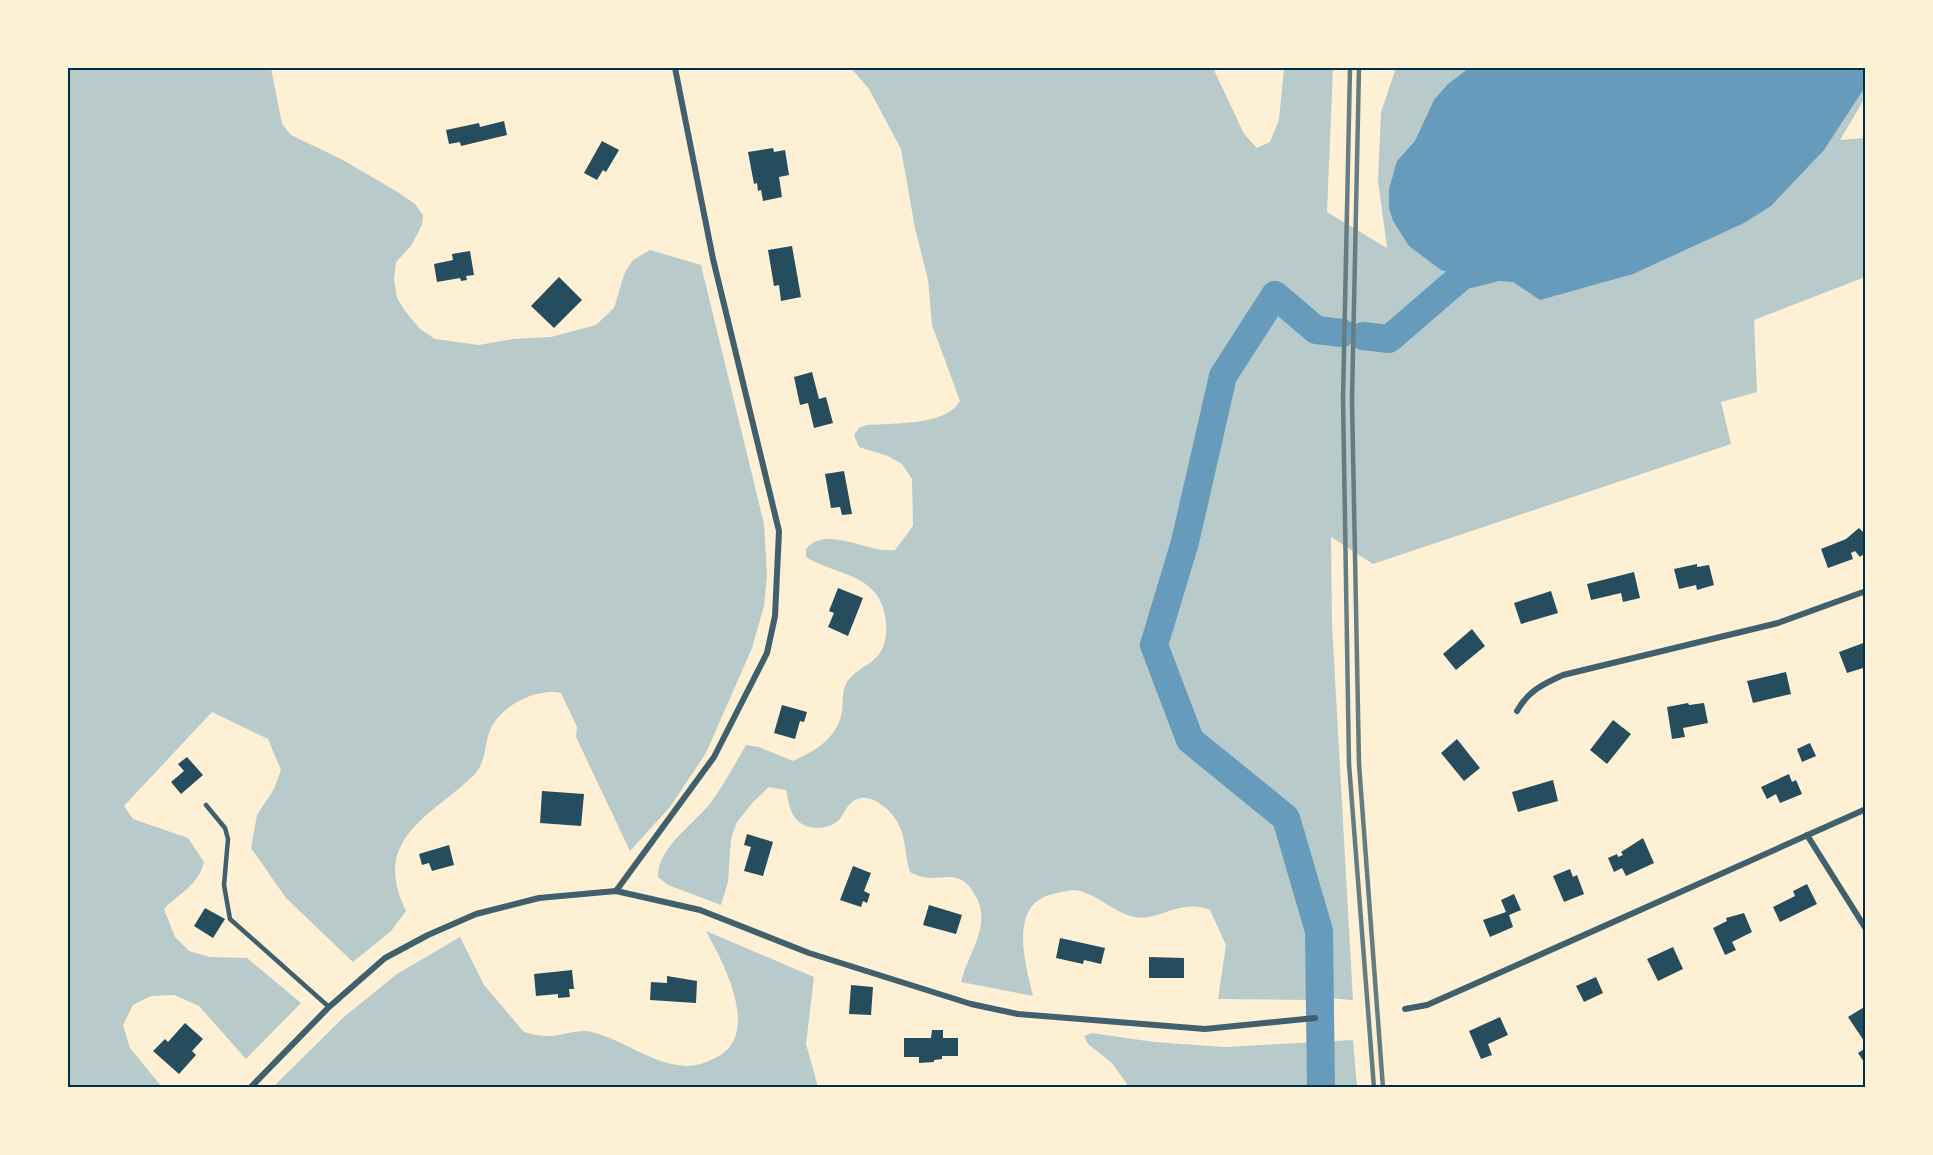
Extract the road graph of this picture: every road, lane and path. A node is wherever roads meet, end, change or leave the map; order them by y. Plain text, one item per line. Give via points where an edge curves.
1 (675, 68) edge
2 (1866, 591) edge
3 (1517, 711) dead end
4 (206, 805) dead end
5 (1866, 809) edge
6 (1807, 835) junction
7 (616, 891) junction
8 (1866, 928) edge
9 (329, 1006) junction
10 (1406, 1009) dead end
11 (1315, 1018) dead end
12 (250, 1088) edge

1 - 7 street via 713,259 779,531 775,616 767,653 714,757
2 - 3 street via 1778,623 1563,675 1525,697
4 - 9 lane via 225,828 228,839 224,885 230,919
5 - 6 street
6 - 8 street
6 - 10 street via 1427,1005
7 - 9 street via 539,898 476,914 385,958
7 - 11 street via 700,910 808,953 971,1004 1018,1014 1205,1029
9 - 12 street

